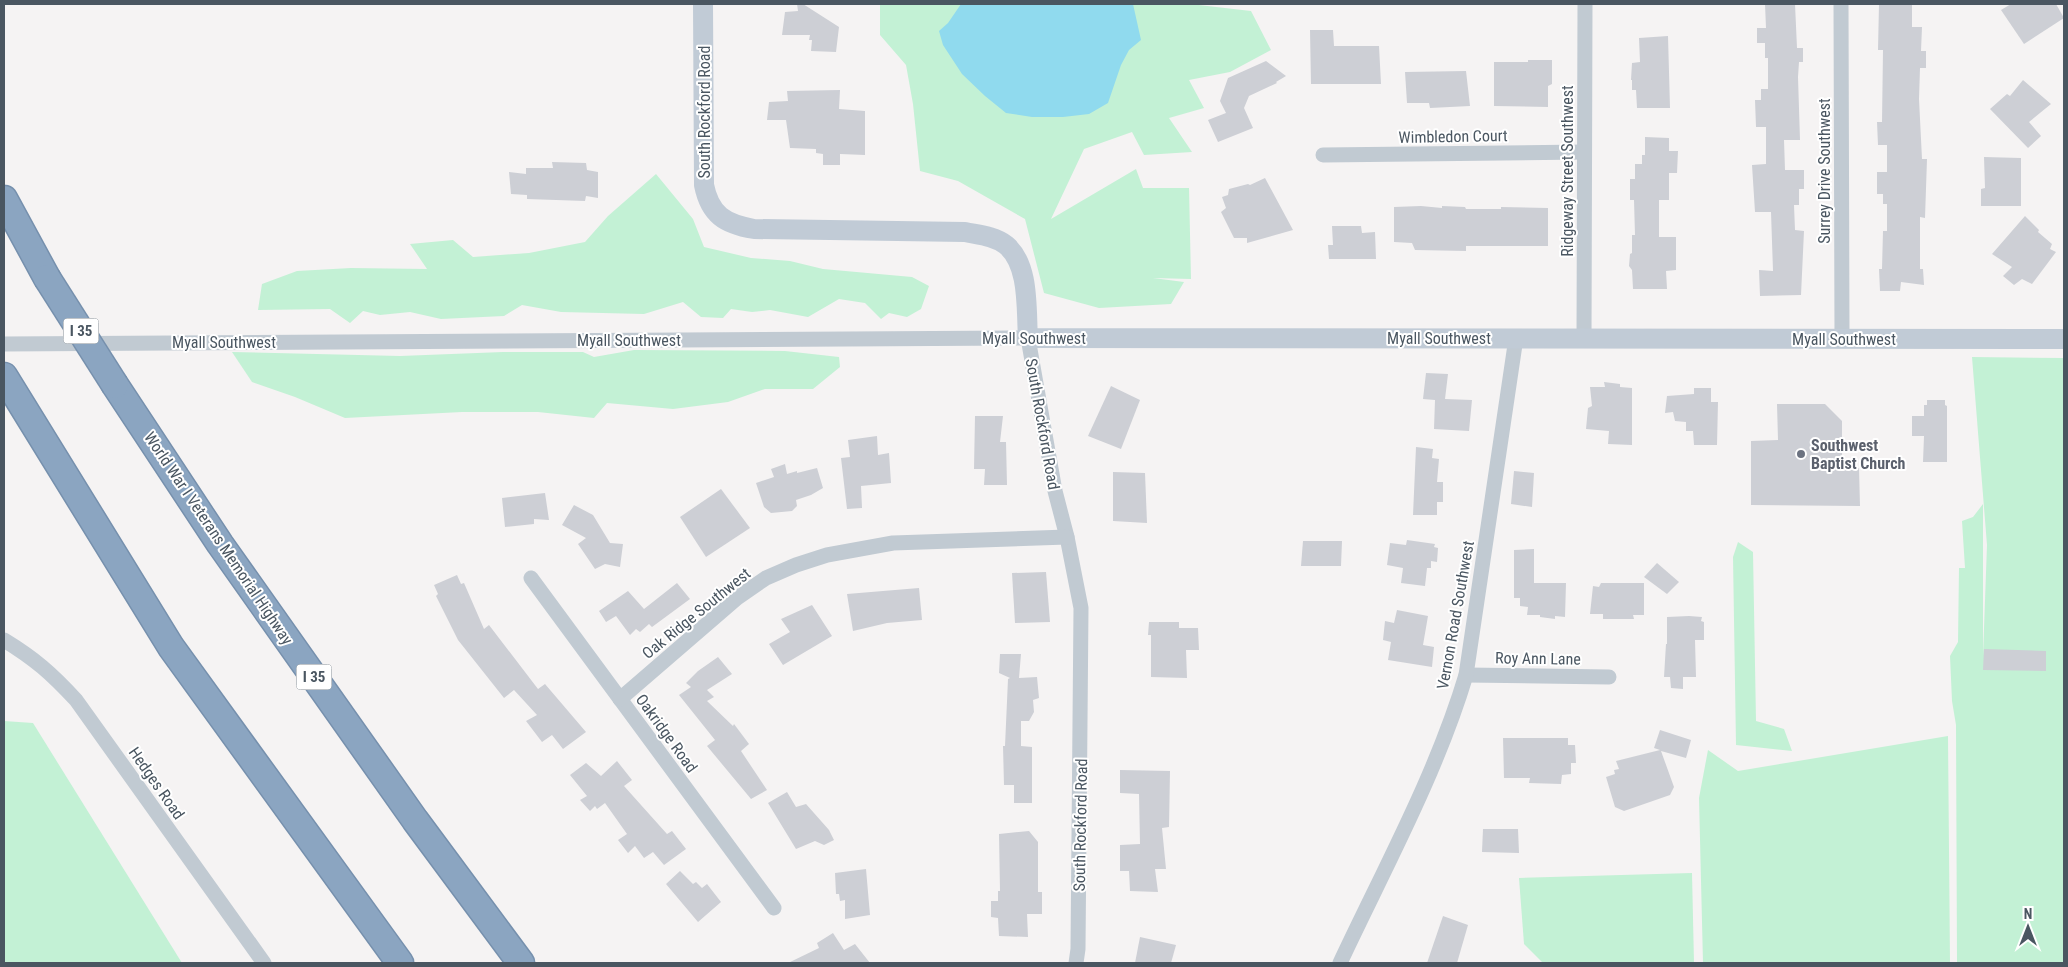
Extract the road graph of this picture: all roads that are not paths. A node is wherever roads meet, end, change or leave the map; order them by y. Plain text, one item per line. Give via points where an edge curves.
1 (703, 4) edge
2 (1585, 4) edge
3 (1841, 4) edge
4 (1584, 152) junction
5 (1323, 155) dead end
6 (4, 199) edge
7 (1028, 338) junction
8 (1516, 338) junction
9 (1584, 338) junction
10 (1842, 338) junction
11 (2064, 338) edge
12 (4, 344) edge
13 (9, 385) edge
14 (1068, 537) junction
15 (531, 578) dead end
16 (4, 640) edge
17 (1466, 674) junction
18 (1609, 676) dead end
19 (620, 699) junction
20 (774, 908) dead end
21 (264, 963) edge
22 (400, 963) edge
23 (521, 963) edge
24 (1076, 963) edge
25 (1340, 963) edge

1 - 7 street, South Rockford Road via 704,185 706,197 719,216 738,226 754,229 965,232 984,235 1006,245 1019,265
2 - 4 street, Ridgeway Street Southwest
3 - 10 street, Surrey Drive Southwest
4 - 5 street, Wimbledon Court
4 - 9 street, Ridgeway Street Southwest
6 - 23 highway, World War I Veterans Memorial Highway / I 35, bridge via 47,278 220,544 415,820
7 - 8 street, Myall Southwest
7 - 12 street, Myall Southwest
7 - 14 street, South Rockford Road via 1055,491
8 - 9 street, Myall Southwest
8 - 17 street, Vernon Road Southwest
9 - 10 street, Myall Southwest
10 - 11 street, Myall Southwest
13 - 22 highway via 171,648
14 - 19 street, Oak Ridge Southwest via 893,542 827,555 796,565 766,578 737,598
14 - 24 street, South Rockford Road via 1081,608
15 - 19 street, Oakridge Road
16 - 21 street, Hedges Road via 47,669 76,700
17 - 18 street, Roy Ann Lane
17 - 25 street, Vernon Road Southwest via 1456,709 1421,790
19 - 20 street, Oakridge Road

